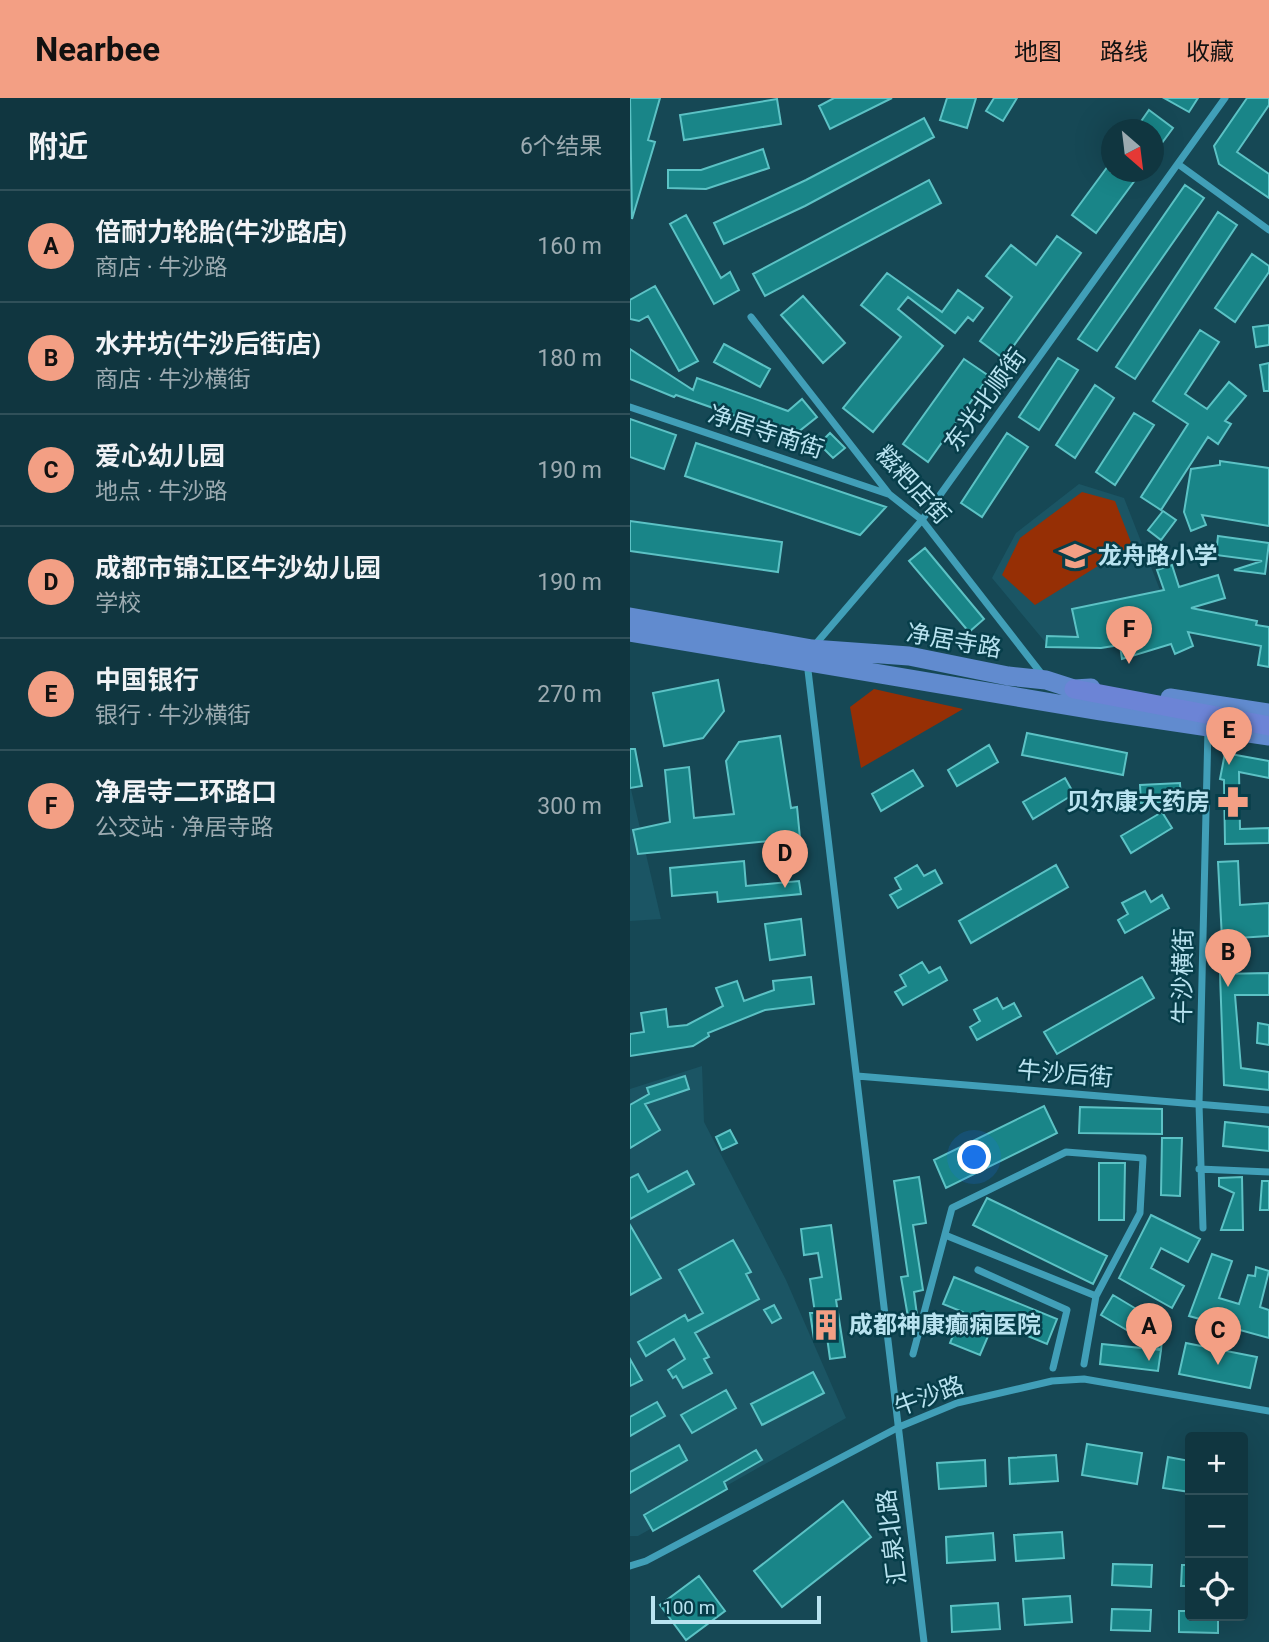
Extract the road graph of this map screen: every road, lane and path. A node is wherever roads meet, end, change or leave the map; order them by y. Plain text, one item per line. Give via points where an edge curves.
1 (1224, 98) edge
2 (1178, 164) junction
3 (1269, 230) edge
4 (751, 317) dead end
5 (630, 407) edge
6 (889, 494) junction
7 (922, 520) junction
8 (630, 617) edge
9 (630, 632) edge
10 (809, 655) junction
11 (1046, 680) junction
12 (1074, 689) joint
13 (1208, 725) junction
14 (1265, 725) edge
15 (857, 1076) junction
16 (1199, 1104) junction
17 (1269, 1110) edge
18 (1199, 1169) junction
19 (1269, 1172) edge
20 (1203, 1228) dead end
21 (945, 1235) junction
22 (978, 1270) dead end
23 (1096, 1296) junction
24 (913, 1354) dead end
25 (1084, 1364) dead end
26 (1053, 1368) dead end
27 (1269, 1411) edge
28 (899, 1427) junction
29 (630, 1566) edge
30 (924, 1642) edge

1 - 2 street, 东光北顺街
2 - 3 street
2 - 7 street, 东光北顺街
4 - 6 street, 糍粑店街
5 - 6 street, 净居寺南街
6 - 7 street, 糍粑店街
7 - 10 street, 东光北顺街
7 - 11 street, 糍粑店街
8 - 10 main road, 净居寺路
9 - 10 main road, 净居寺路
10 - 11 main road, 净居寺路 via 909,656
10 - 13 main road, 净居寺路 via 1100,711
10 - 15 street, 汇泉北路
11 - 12 main road, 净居寺路
12 - 14 highway
13 - 14 main road, 净居寺路
13 - 16 street, 牛沙横街
15 - 16 street, 牛沙后街
15 - 28 street, 汇泉北路
16 - 17 street, 牛沙后街
16 - 18 street, 牛沙横街
18 - 19 street
18 - 20 street, 牛沙横街
21 - 23 street
21 - 23 street via 952,1208 1066,1152 1143,1158 1140,1213
21 - 24 street
22 - 26 street via 1067,1310
23 - 25 street
27 - 28 street, 牛沙路 via 1084,1378 957,1403
28 - 29 street, 牛沙路
28 - 30 street, 汇泉北路

